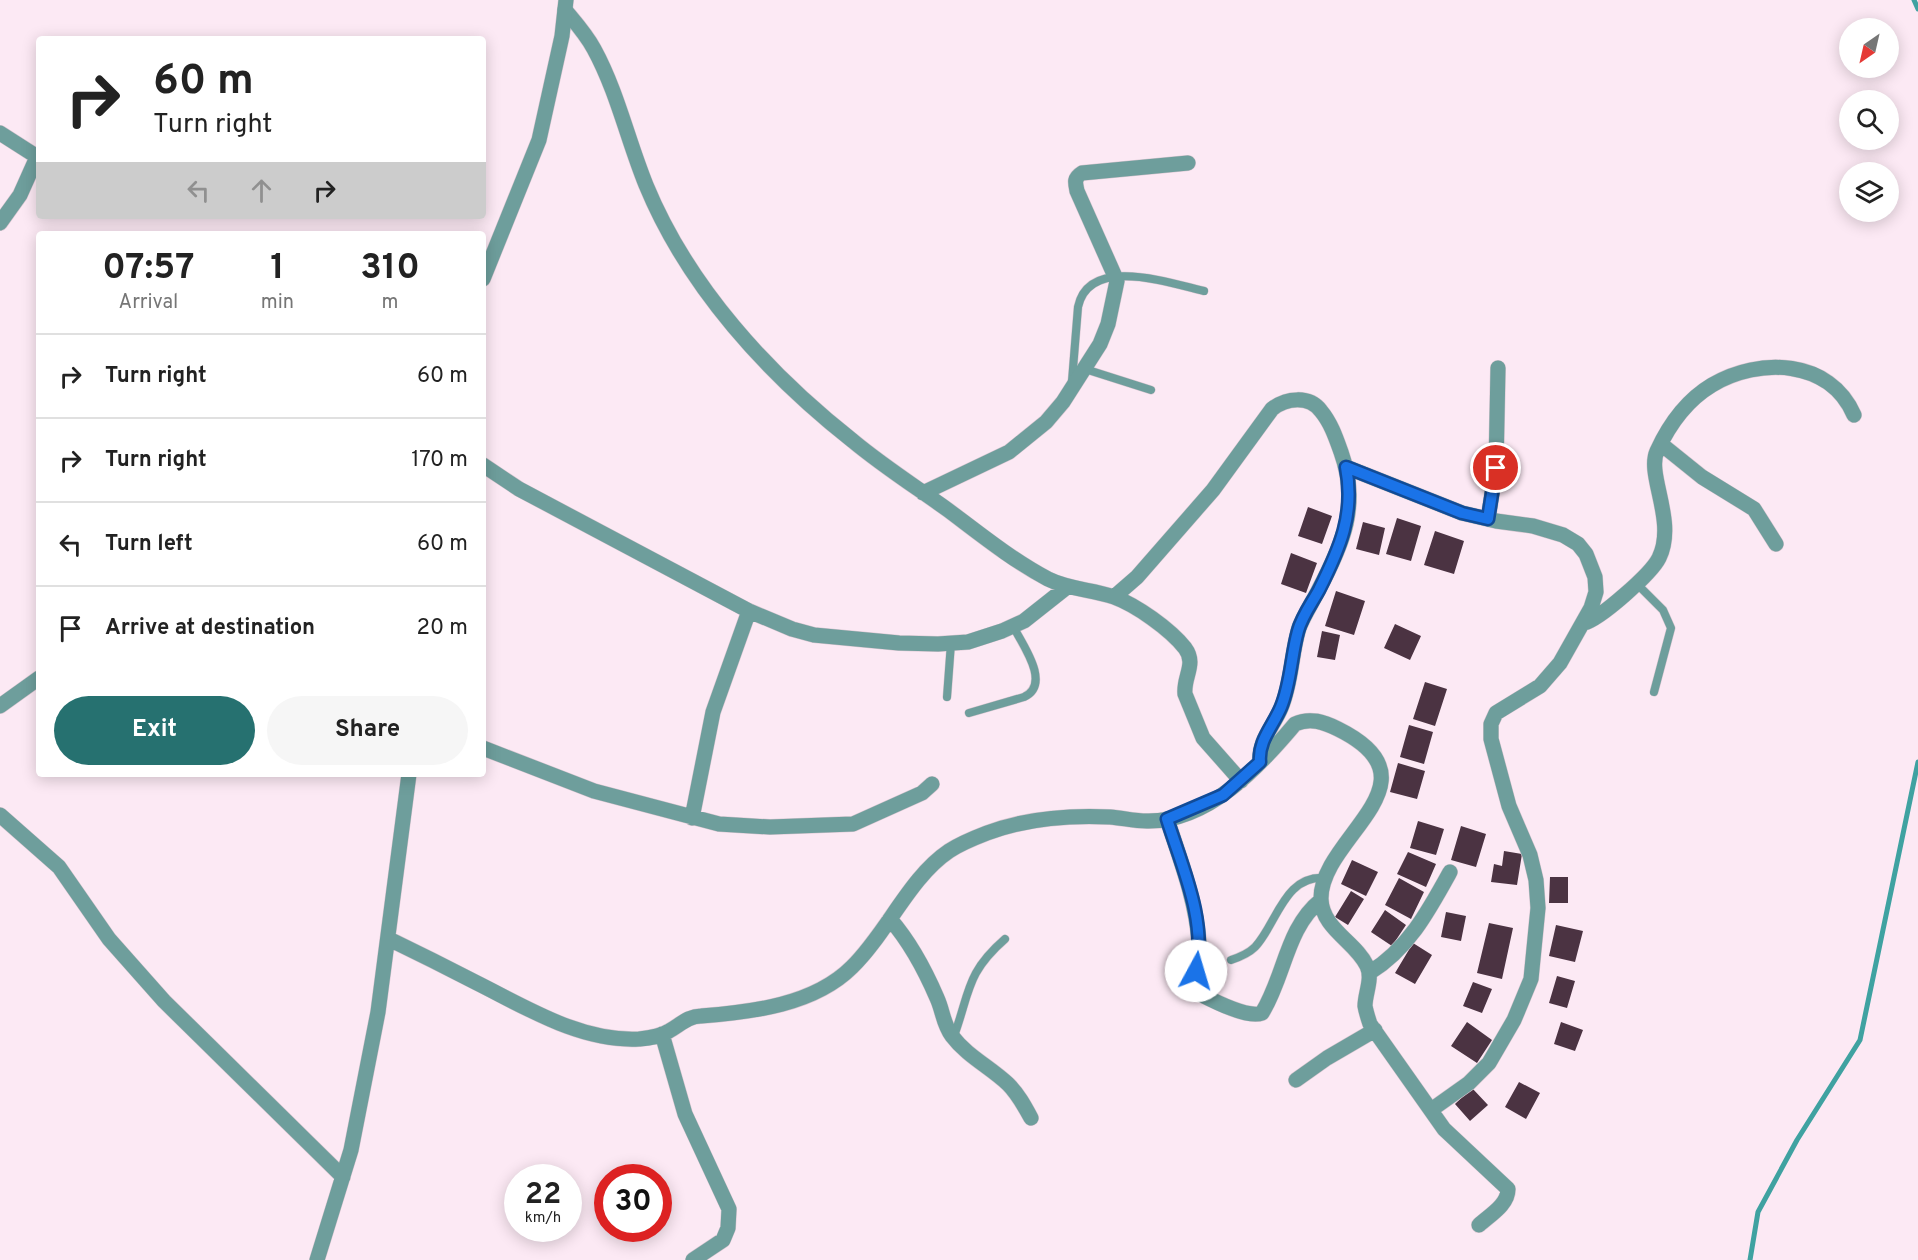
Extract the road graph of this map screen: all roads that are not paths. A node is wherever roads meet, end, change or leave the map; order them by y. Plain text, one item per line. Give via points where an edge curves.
1 (568, 3) edge
2 (0, 133) edge
3 (36, 156) edge
4 (36, 162) edge
5 (1188, 163) dead end
6 (0, 223) edge
7 (486, 272) edge
8 (1115, 277) junction
9 (1204, 291) dead end
10 (1498, 368) dead end
11 (1085, 369) junction
12 (1151, 390) dead end
13 (1071, 391) junction
14 (1854, 415) dead end
15 (1661, 444) junction
16 (486, 467) edge
17 (1346, 467) junction
18 (923, 493) junction
19 (1488, 519) junction
20 (1776, 544) dead end
21 (1637, 584) junction
22 (1067, 587) junction
23 (1114, 597) junction
24 (749, 611) junction
25 (1584, 623) junction
26 (1013, 626) junction
27 (951, 643) junction
28 (36, 680) edge
29 (1654, 692) dead end
30 (947, 697) dead end
31 (0, 706) edge
32 (969, 713) dead end
33 (486, 749) edge
34 (1260, 762) junction
35 (409, 777) edge
36 (1242, 781) junction
37 (932, 784) dead end
38 (0, 815) edge
39 (692, 818) junction
40 (1167, 819) junction
41 (1450, 872) dead end
42 (1326, 878) junction
43 (1321, 900) junction
44 (890, 919) junction
45 (388, 939) junction
46 (1005, 939) dead end
47 (1231, 960) dead end
48 (1369, 973) junction
49 (1374, 1030) junction
50 (662, 1034) junction
51 (953, 1038) junction
52 (1296, 1080) dead end
53 (1431, 1110) junction
54 (1031, 1118) dead end
55 (343, 1177) junction
56 (1479, 1225) dead end
57 (317, 1260) edge
58 (693, 1260) edge

1 - 7 street via 539,140
1 - 18 street via 608,78 646,185 695,275 766,363 804,401
2 - 3 street
4 - 6 street
5 - 8 street via 1077,176 1077,191
8 - 9 lane via 1135,276
8 - 11 street via 1116,291 1108,324
8 - 13 lane via 1089,285 1080,298
10 - 19 street via 1496,468
11 - 12 lane
11 - 13 street
13 - 18 street via 1046,422 1009,452
14 - 15 street via 1842,393 1828,381 1791,368 1765,367 1739,373 1702,392 1681,412
15 - 20 street via 1701,477 1754,509
15 - 21 street via 1654,460 1664,512 1663,542 1653,568
16 - 24 street via 519,489
17 - 19 street via 1462,513
17 - 23 street via 1319,408 1301,400 1278,405 1213,490 1137,577
17 - 34 street via 1350,490 1347,522 1299,630 1287,690 1263,741
18 - 22 street via 1003,550
19 - 25 street via 1549,530 1578,544 1592,564 1596,584
21 - 25 street
21 - 29 lane via 1663,610 1671,628
22 - 23 street
22 - 26 street
23 - 36 street via 1157,622 1185,648 1191,660 1185,694 1208,743
24 - 27 street via 814,635 899,643
24 - 39 street via 712,712
25 - 53 street via 1547,679 1496,713 1491,724 1491,739 1509,806 1536,880 1538,908 1531,979 1514,1020 1489,1063
26 - 27 street via 990,636
26 - 32 lane via 1035,670 1032,694
27 - 30 lane
28 - 31 street
33 - 39 street via 594,791
34 - 36 street
34 - 42 street via 1295,724 1314,720 1359,742 1373,755 1381,776 1375,802
35 - 45 street
36 - 40 street via 1223,795
37 - 39 street via 922,793 853,824 770,827
38 - 55 street via 59,867 109,939 164,1001
40 - 43 street via 1196,916 1196,993 1252,1014 1262,1013 1298,927 1306,912
40 - 44 street via 1088,816 1009,825 939,858
41 - 48 street via 1419,926 1392,958
42 - 43 street
42 - 47 lane via 1314,877 1300,885 1280,906 1254,947
43 - 48 street via 1335,929 1358,953
44 - 50 street via 852,967 824,988 759,1009 695,1016
44 - 51 street via 929,981
45 - 50 street via 567,1026 618,1038
45 - 55 street via 378,1012
46 - 51 lane via 974,974
48 - 49 street via 1365,1006
49 - 52 street
49 - 53 street
50 - 58 street via 685,1114 729,1209 723,1240
51 - 54 street via 1007,1083
53 - 56 street via 1457,1142 1508,1189 1502,1204
55 - 57 street

